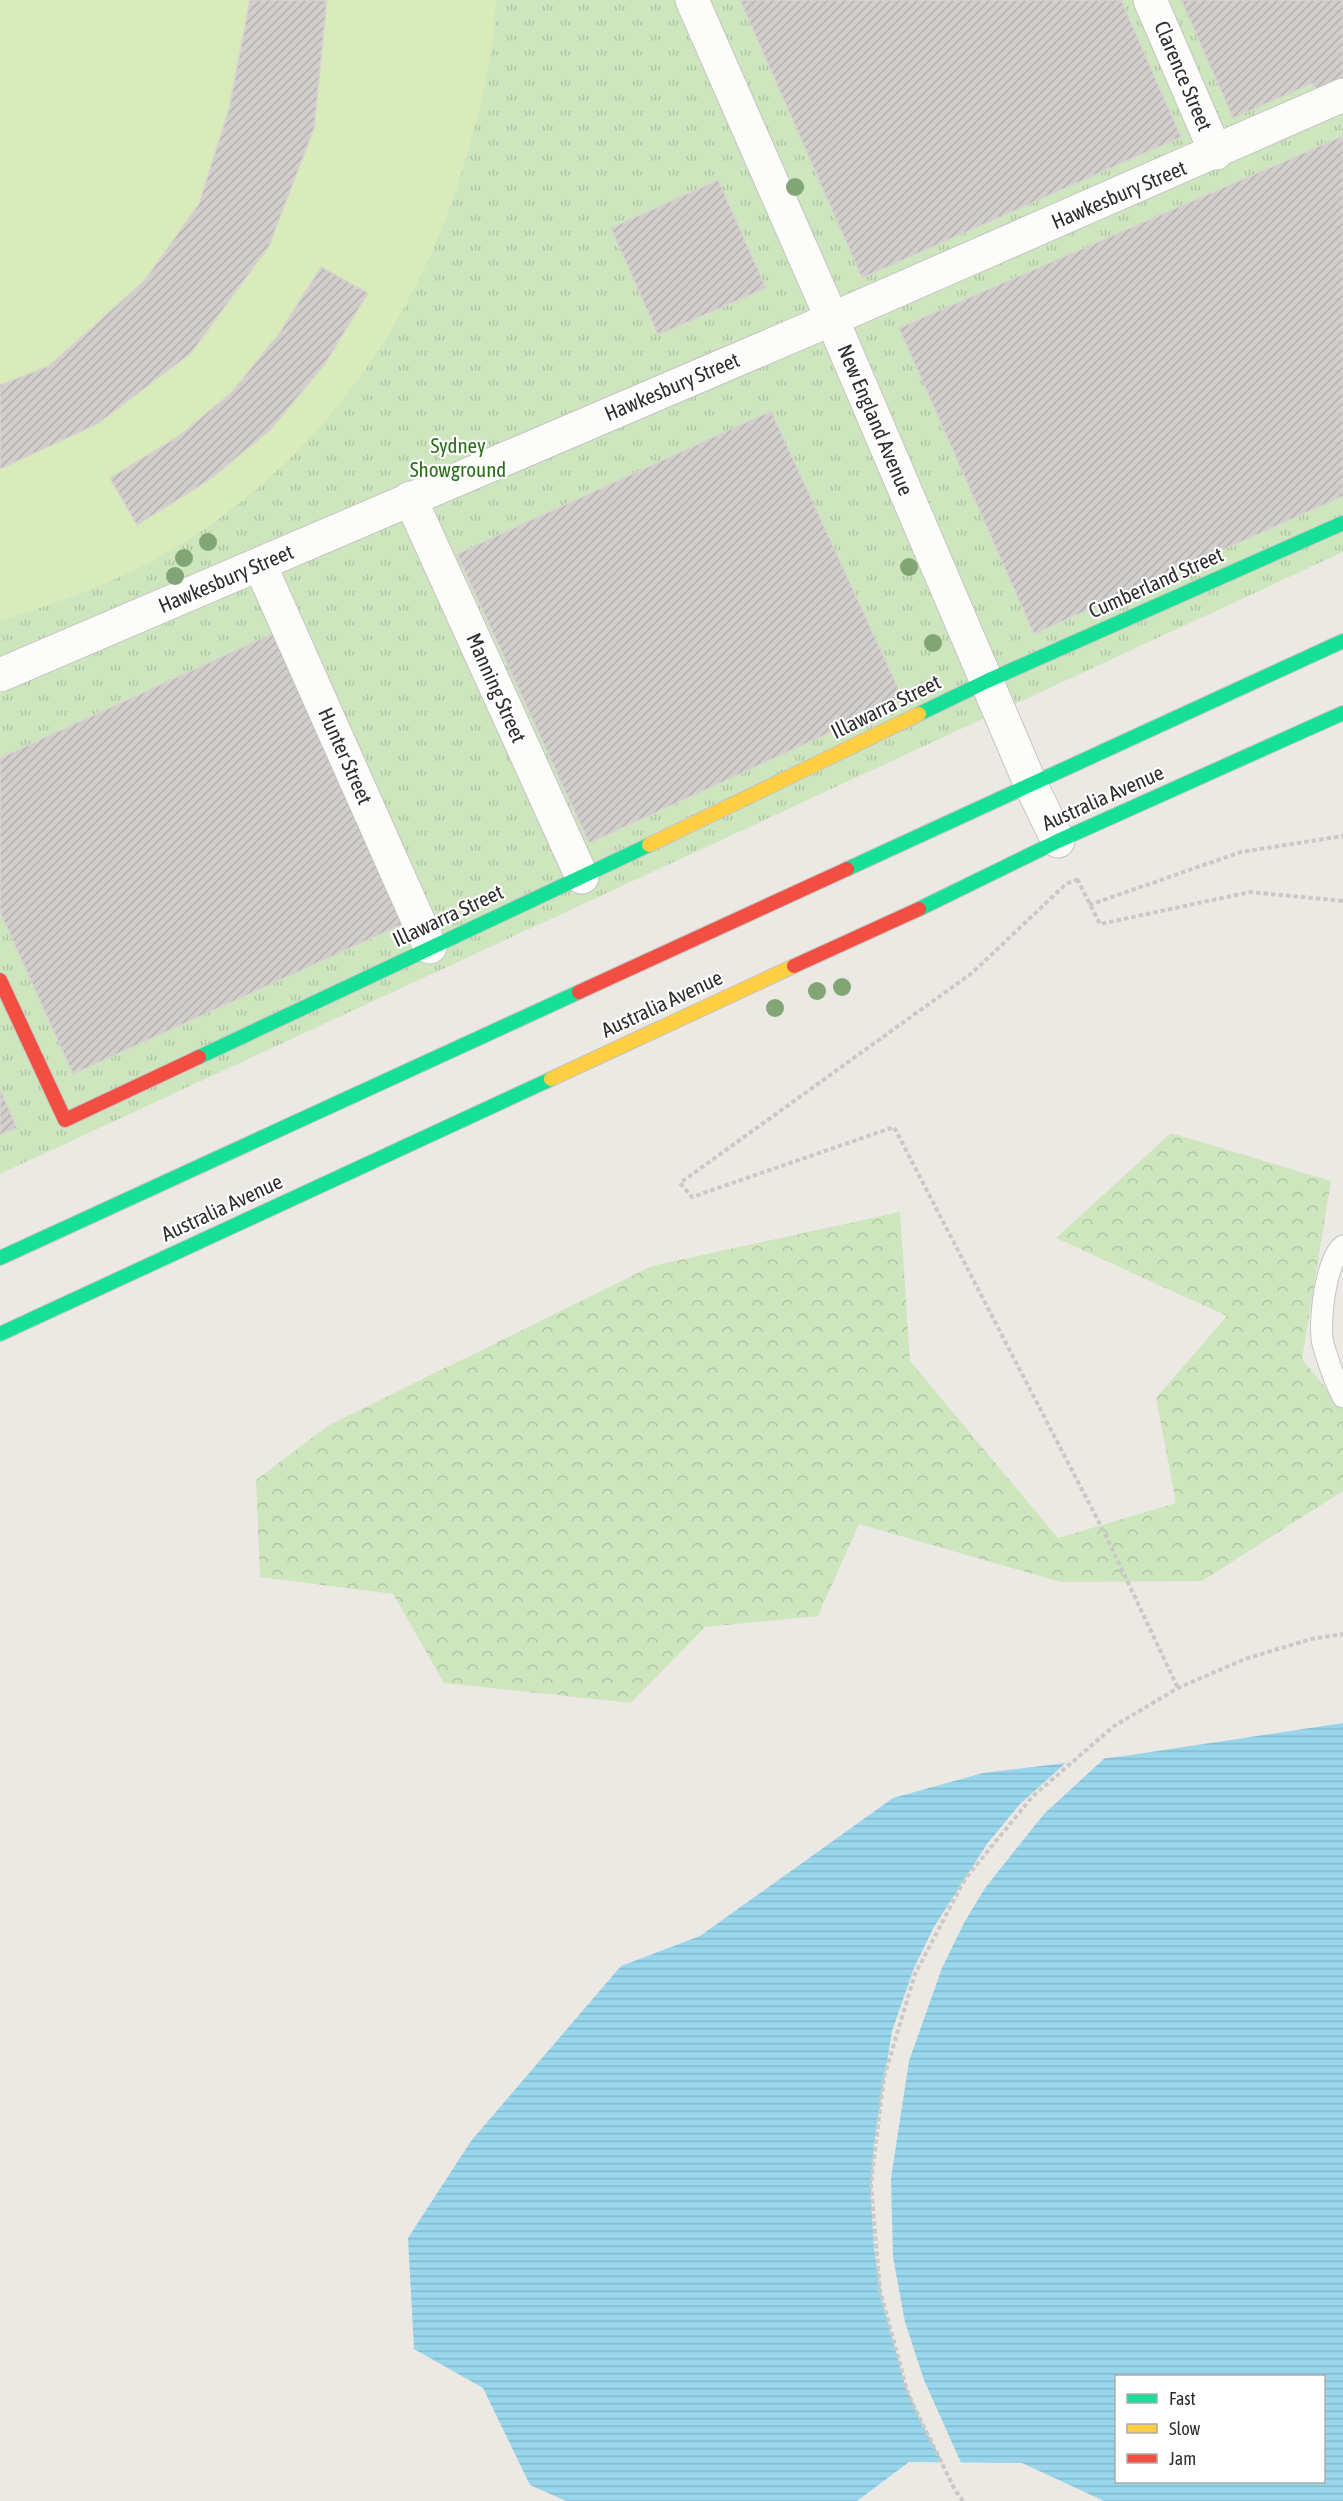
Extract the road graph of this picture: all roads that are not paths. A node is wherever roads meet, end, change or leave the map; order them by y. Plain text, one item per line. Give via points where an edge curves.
1 (692, 0) edge
2 (1150, 0) edge
3 (1343, 95) edge
4 (1216, 153) junction
5 (832, 319) junction
6 (410, 498) junction
7 (1343, 523) edge
8 (260, 566) junction
9 (1343, 641) edge
10 (0, 675) edge
11 (987, 681) junction
12 (1343, 713) edge
13 (1030, 783) junction
14 (1058, 841) junction
15 (582, 877) junction
16 (430, 947) junction
17 (0, 980) edge
18 (1343, 1246) edge
19 (0, 1258) edge
20 (0, 1334) edge
21 (1343, 1397) edge

1 - 5 street, New England Avenue
2 - 4 street, Clarence Street
3 - 4 street, Hawkesbury Street
4 - 5 street, Hawkesbury Street
5 - 6 street, Hawkesbury Street
5 - 11 street, New England Avenue
6 - 8 street, Hawkesbury Street
6 - 15 street, Manning Street
7 - 11 main road, Cumberland Street
8 - 10 street, Hawkesbury Street
8 - 16 street, Hunter Street
9 - 13 main road, Australia Avenue
11 - 13 street, New England Avenue
11 - 15 main road, Illawarra Street
12 - 14 main road, Australia Avenue
13 - 14 street, New England Avenue
13 - 19 main road, Australia Avenue
14 - 20 main road, Australia Avenue
15 - 16 main road, Illawarra Street
16 - 17 main road, Illawarra Street via 65,1120
18 - 21 lane via 1337,1251 1324,1293 1323,1342

